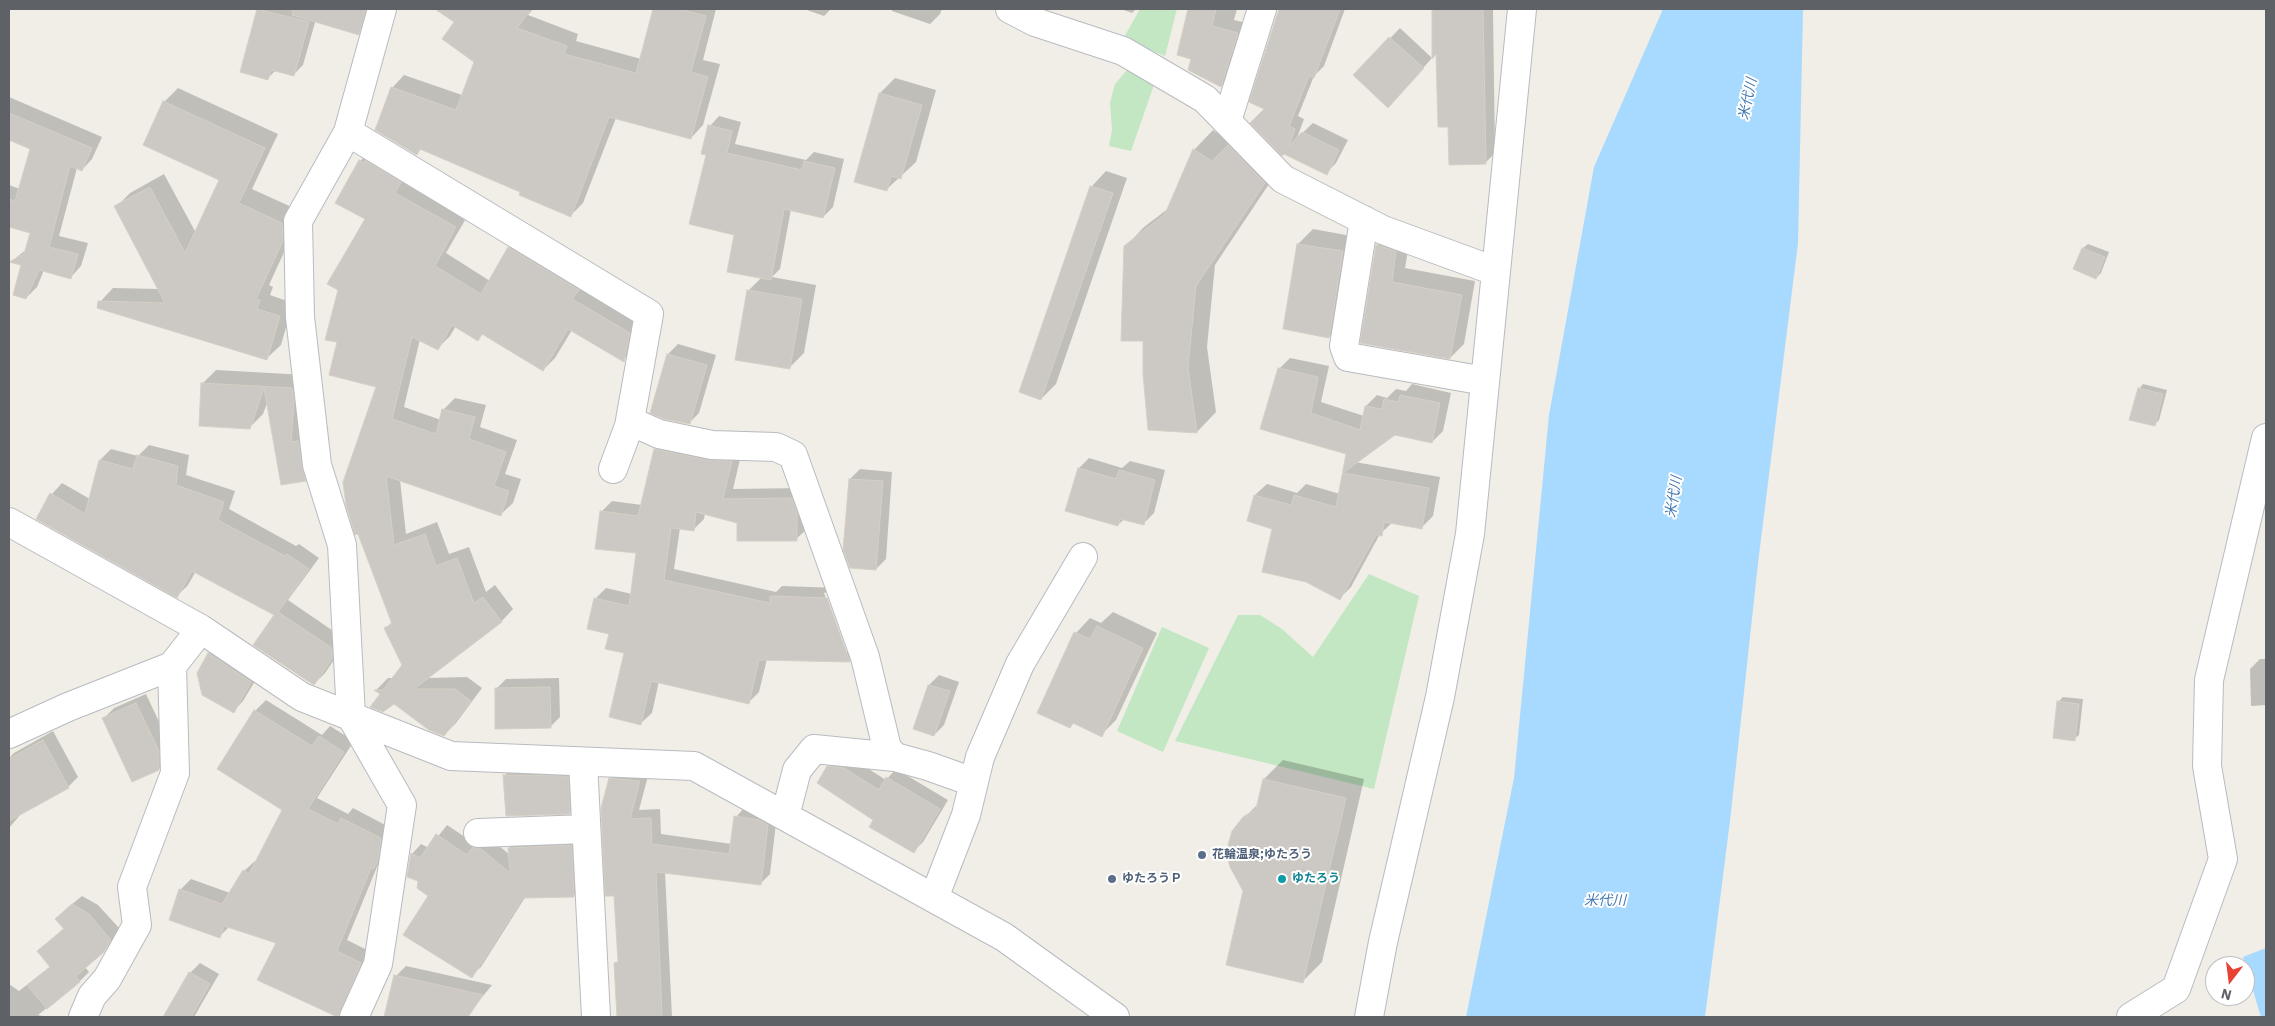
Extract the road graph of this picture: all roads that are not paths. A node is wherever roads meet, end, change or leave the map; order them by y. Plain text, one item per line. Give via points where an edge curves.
1 (382, 9) edge
2 (1010, 9) edge
3 (1262, 9) edge
4 (1522, 9) edge
5 (1227, 121) junction
6 (348, 132) junction
7 (1364, 220) junction
8 (1495, 271) junction
9 (1485, 382) junction
10 (630, 421) junction
11 (2266, 438) edge
12 (614, 469) dead end
13 (9, 522) edge
14 (1083, 557) dead end
15 (201, 630) junction
16 (172, 666) junction
17 (351, 716) junction
18 (9, 734) edge
19 (895, 757) junction
20 (583, 762) junction
21 (973, 782) junction
22 (785, 816) junction
23 (586, 829) junction
24 (478, 833) dead end
25 (934, 898) junction
26 (83, 1017) edge
27 (354, 1017) edge
28 (596, 1017) edge
29 (1115, 1017) edge
30 (1368, 1017) edge
31 (2131, 1017) edge

1 - 6 street
2 - 5 street via 1035,22 1123,51 1205,99
3 - 5 street
4 - 8 street
5 - 7 street via 1283,179
6 - 10 street via 649,314
6 - 17 street via 298,221 300,317 317,465 342,545
7 - 8 street
7 - 9 street via 1344,346 1348,357
8 - 9 street
9 - 30 street via 1470,534 1449,649
10 - 12 street
10 - 19 street via 659,434 712,445 776,447 793,455 864,656 887,748
11 - 31 street via 2208,680 2207,766 2223,859 2176,989
13 - 15 street
14 - 21 street via 1020,664 980,757
15 - 16 street
15 - 17 street via 302,697
16 - 18 street
16 - 26 street via 175,773 132,887 137,925 107,979 92,996
17 - 20 street via 451,756
17 - 27 street via 402,805 378,964
19 - 21 street
19 - 22 street via 814,749 797,770
20 - 22 street via 694,766
20 - 23 street
21 - 25 street via 966,815
22 - 25 street
23 - 24 street
23 - 28 street
25 - 29 street via 1004,938

